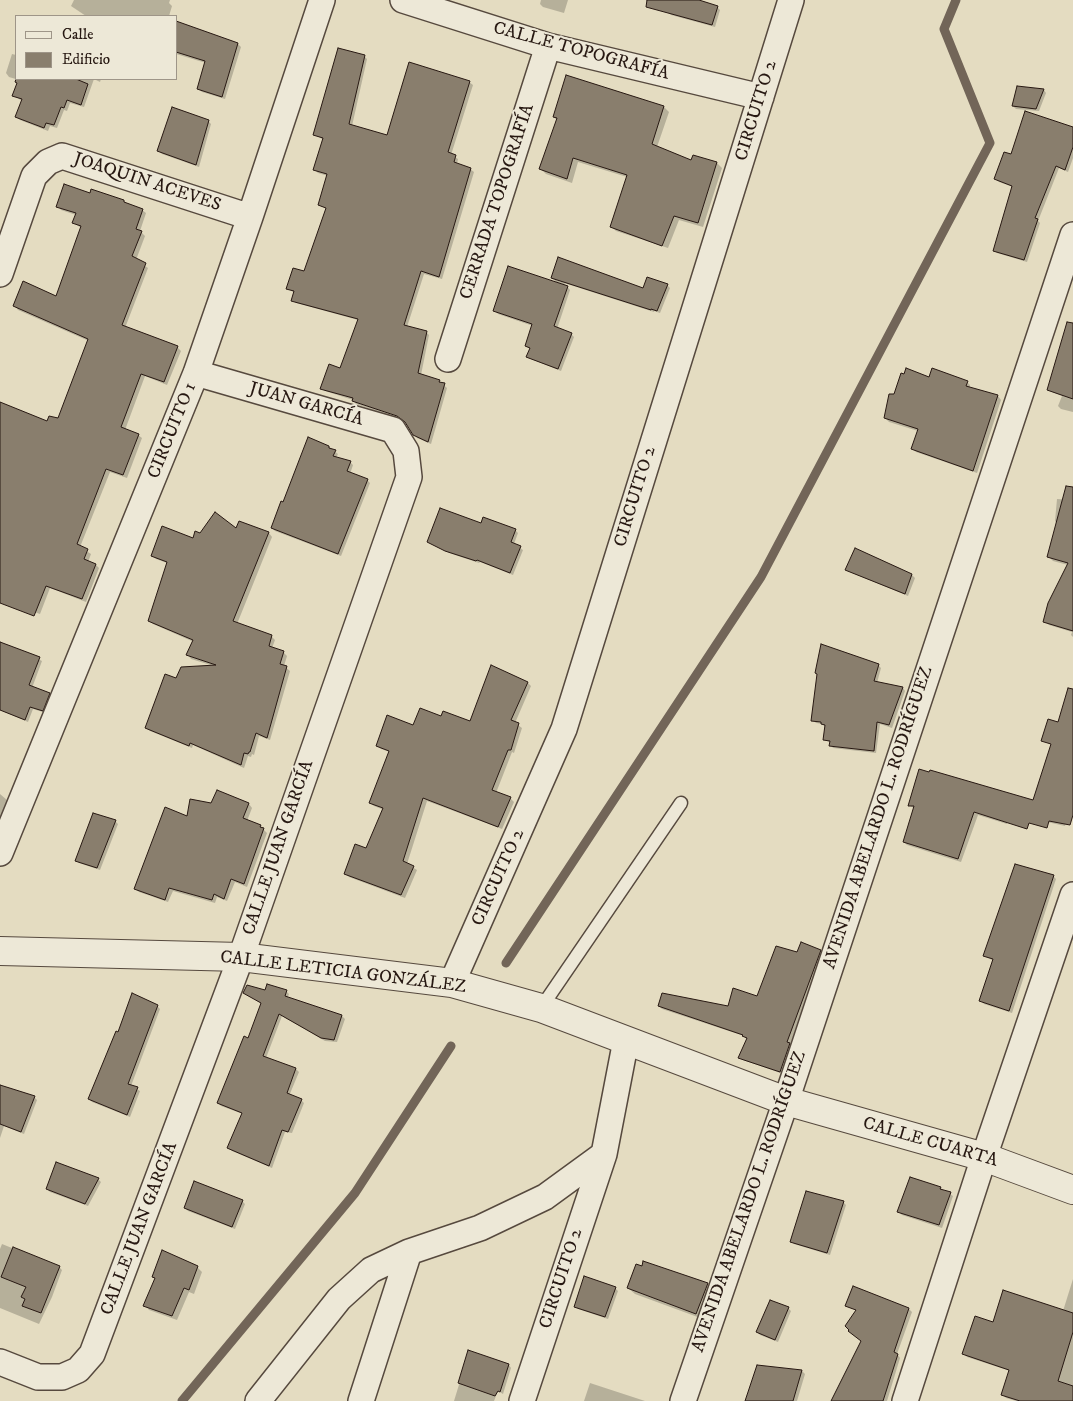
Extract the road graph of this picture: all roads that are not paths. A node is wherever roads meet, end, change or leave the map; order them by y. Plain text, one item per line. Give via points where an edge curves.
1 (322, 0) edge
2 (403, 0) edge
3 (791, 0) edge
4 (548, 46) junction
5 (761, 97) junction
6 (250, 217) junction
7 (1073, 235) edge
8 (0, 274) edge
9 (448, 359) dead end
10 (196, 373) junction
11 (406, 451) joint
12 (681, 803) dead end
13 (0, 853) edge
14 (1073, 895) edge
15 (0, 951) edge
16 (241, 957) junction
17 (452, 984) junction
18 (542, 1008) junction
19 (626, 1040) junction
20 (786, 1101) junction
21 (604, 1154) junction
22 (984, 1157) junction
23 (1073, 1190) edge
24 (409, 1252) junction
25 (0, 1362) edge
26 (258, 1401) edge
27 (361, 1401) edge
28 (522, 1401) edge
29 (683, 1401) edge
30 (905, 1401) edge

1 - 6 street, CIRCUITO 1
2 - 4 street, CALLE TOPOGRAFÍA
3 - 5 street, CIRCUITO 2
4 - 5 street, CALLE TOPOGRAFÍA
4 - 9 street, CERRADA TOPOGRAFÍA
5 - 17 street, CIRCUITO 2 via 564,729
6 - 8 street, JOAQUIN ACEVES via 62,156 48,162 34,176
6 - 10 street, CIRCUITO 1
7 - 20 street, AVENIDA ABELARDO L. RODRÍGUEZ
10 - 11 street, JUAN GARCÍA via 393,430
10 - 13 street, CIRCUITO 1
11 - 16 street, CALLE JUAN GARCÍA via 409,477
12 - 18 lane
14 - 22 street
15 - 16 street, CALLE LETICIA GONZÁLEZ
16 - 17 street, CALLE LETICIA GONZÁLEZ
16 - 25 street, CALLE JUAN GARCÍA via 92,1354 78,1370 62,1377 38,1377
17 - 18 street, CALLE LETICIA GONZÁLEZ
18 - 19 street, CALLE LETICIA GONZÁLEZ
19 - 20 street, CALLE LETICIA GONZÁLEZ
19 - 21 street, CIRCUITO 2
20 - 22 street, CALLE CUARTA
20 - 29 street, AVENIDA ABELARDO L. RODRÍGUEZ
21 - 24 street via 545,1197 480,1228
21 - 28 street, CIRCUITO 2
22 - 23 street, CALLE CUARTA
22 - 30 street
24 - 26 street via 372,1270 339,1299
24 - 27 street

